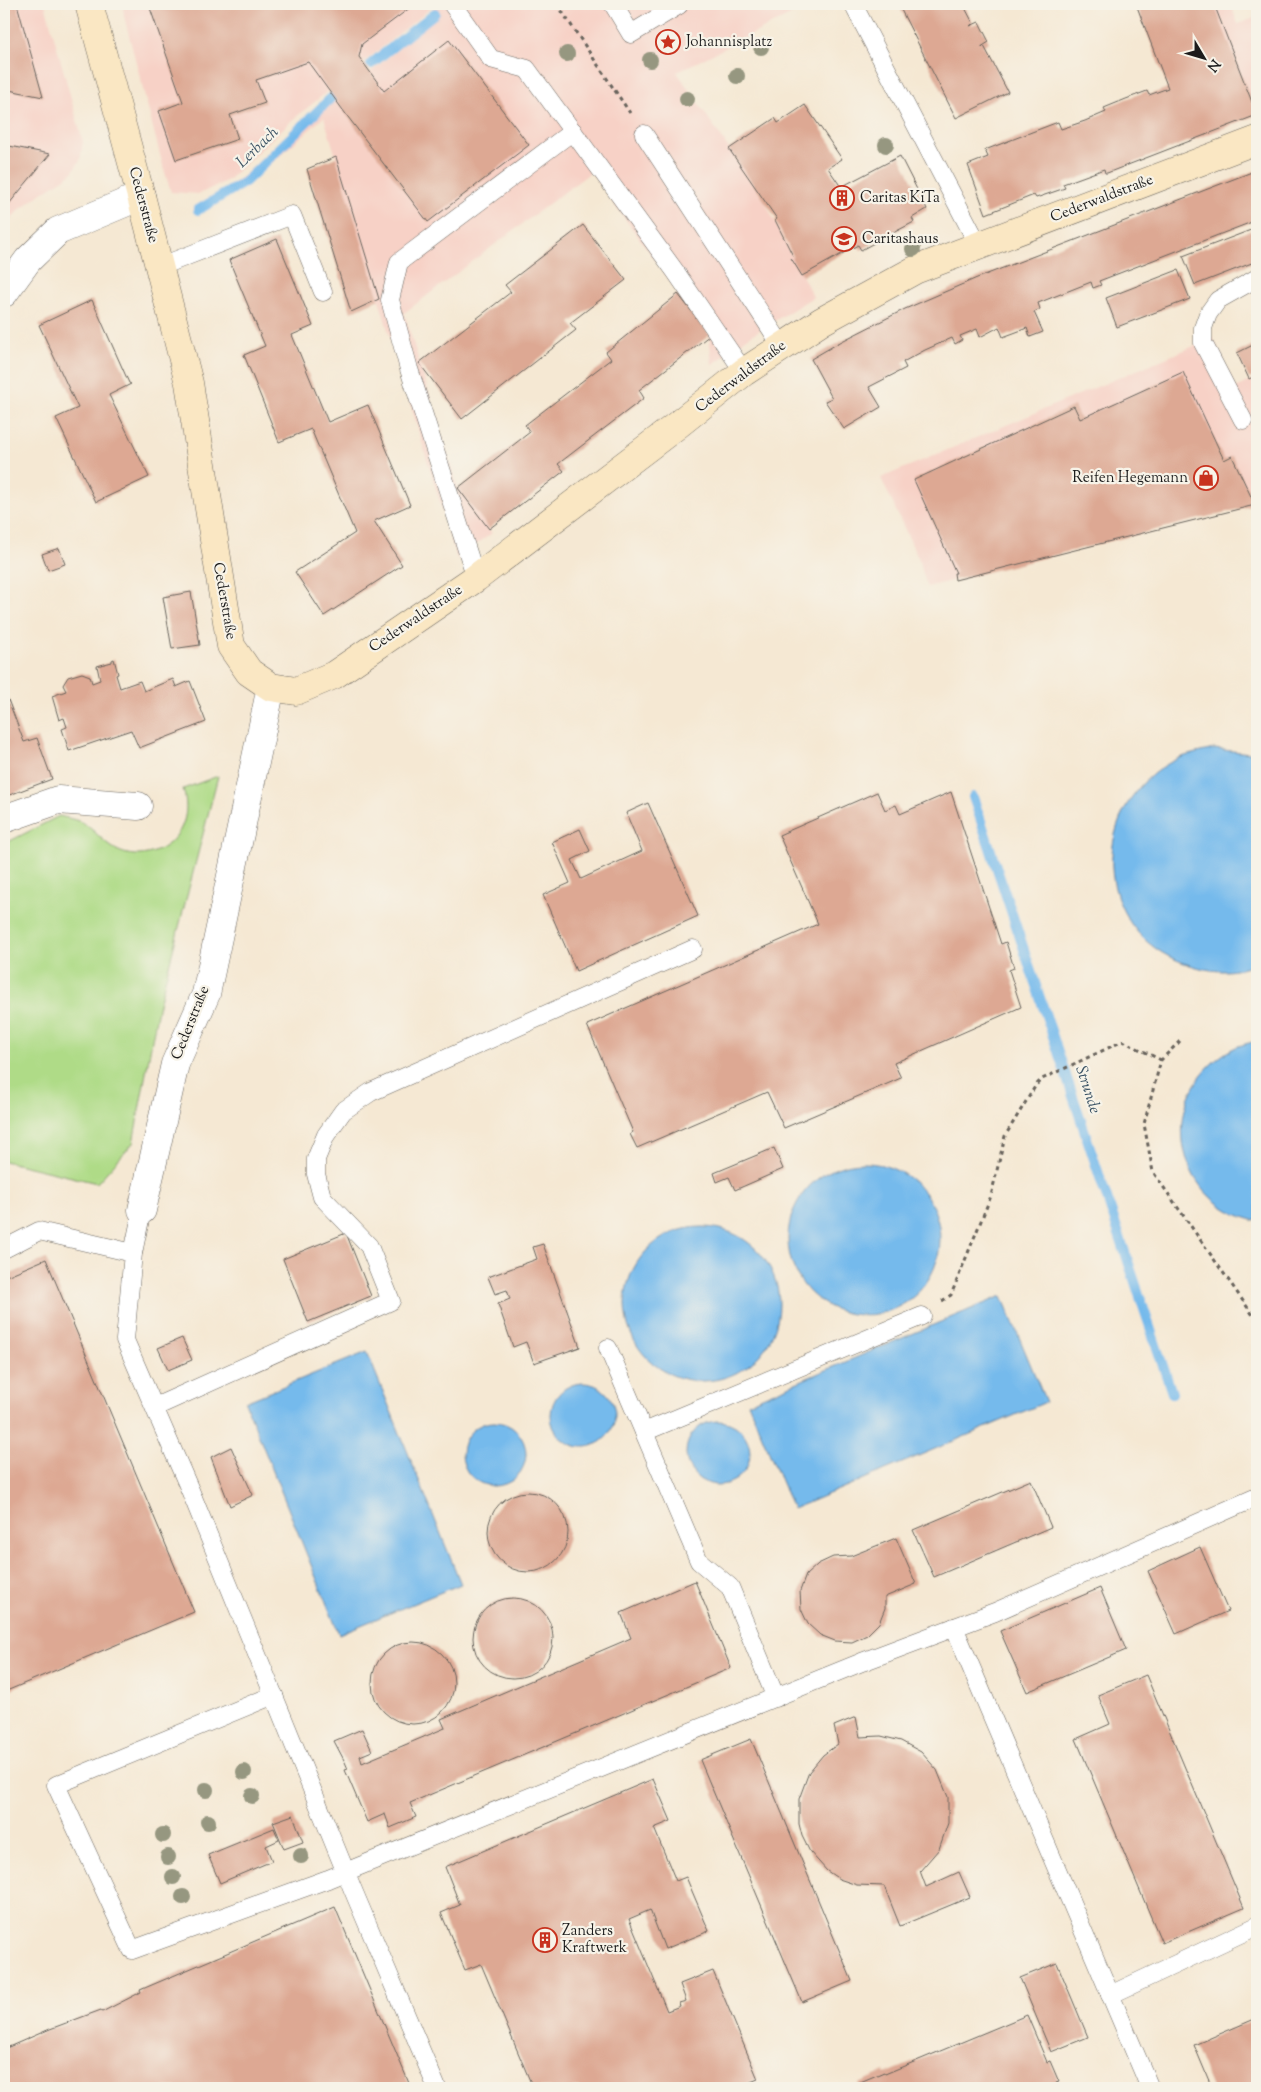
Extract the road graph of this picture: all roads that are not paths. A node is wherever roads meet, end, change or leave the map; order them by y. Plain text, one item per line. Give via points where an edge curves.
1 (89, 4) edge
2 (452, 4) edge
3 (613, 4) edge
4 (678, 5) edge
5 (856, 10) dead end
6 (573, 131) junction
7 (644, 134) road end
8 (1257, 140) edge
9 (142, 196) junction
10 (980, 246) junction
11 (159, 267) junction
12 (1257, 278) edge
13 (322, 292) dead end
14 (4, 293) edge
15 (782, 346) junction
16 (744, 372) junction
17 (1243, 420) dead end
18 (476, 578) junction
19 (271, 687) junction
20 (138, 806) dead end
21 (4, 820) edge
22 (693, 949) dead end
23 (142, 1210) joint
24 (4, 1249) edge
25 (133, 1253) junction
26 (922, 1316) road end
27 (608, 1348) dead end
28 (155, 1407) junction
29 (644, 1432) junction
30 (1257, 1497) edge
31 (954, 1627) junction
32 (274, 1695) junction
33 (776, 1698) junction
34 (346, 1871) junction
35 (1257, 1926) edge
36 (1110, 1995) junction
37 (437, 2088) edge
38 (1150, 2088) edge

1 - 9 street, Cederstraße
2 - 6 lane via 491,59 527,69
3 - 4 lane via 631,34
5 - 10 lane
6 - 16 lane
6 - 18 lane via 399,262 396,272 390,300
7 - 15 lane
8 - 10 street, Cederwaldstraße
9 - 11 street, Cederstraße
9 - 14 street via 58,231 28,260
10 - 15 street, Cederwaldstraße via 915,270
11 - 13 lane via 292,215
11 - 19 street, Cederstraße via 189,383 231,646 249,672
12 - 17 lane via 1218,300 1203,328 1203,343
15 - 16 street, Cederwaldstraße
16 - 18 street, Cederwaldstraße
18 - 19 street, Cederwaldstraße via 334,675 296,691
19 - 23 street, Cederstraße via 206,994 174,1064
20 - 21 street via 58,800
22 - 28 lane via 371,1092 344,1111 326,1135 316,1158 316,1174 322,1197 369,1246 391,1300
23 - 25 lane
24 - 25 lane via 39,1231
25 - 28 lane via 125,1340
26 - 29 lane
27 - 29 lane
28 - 32 lane
29 - 33 lane via 699,1561 730,1587
30 - 31 lane
31 - 33 lane
31 - 36 lane
32 - 34 lane
32 - 34 lane via 56,1785 132,1950
33 - 34 lane
34 - 37 lane
35 - 36 lane
36 - 38 lane

